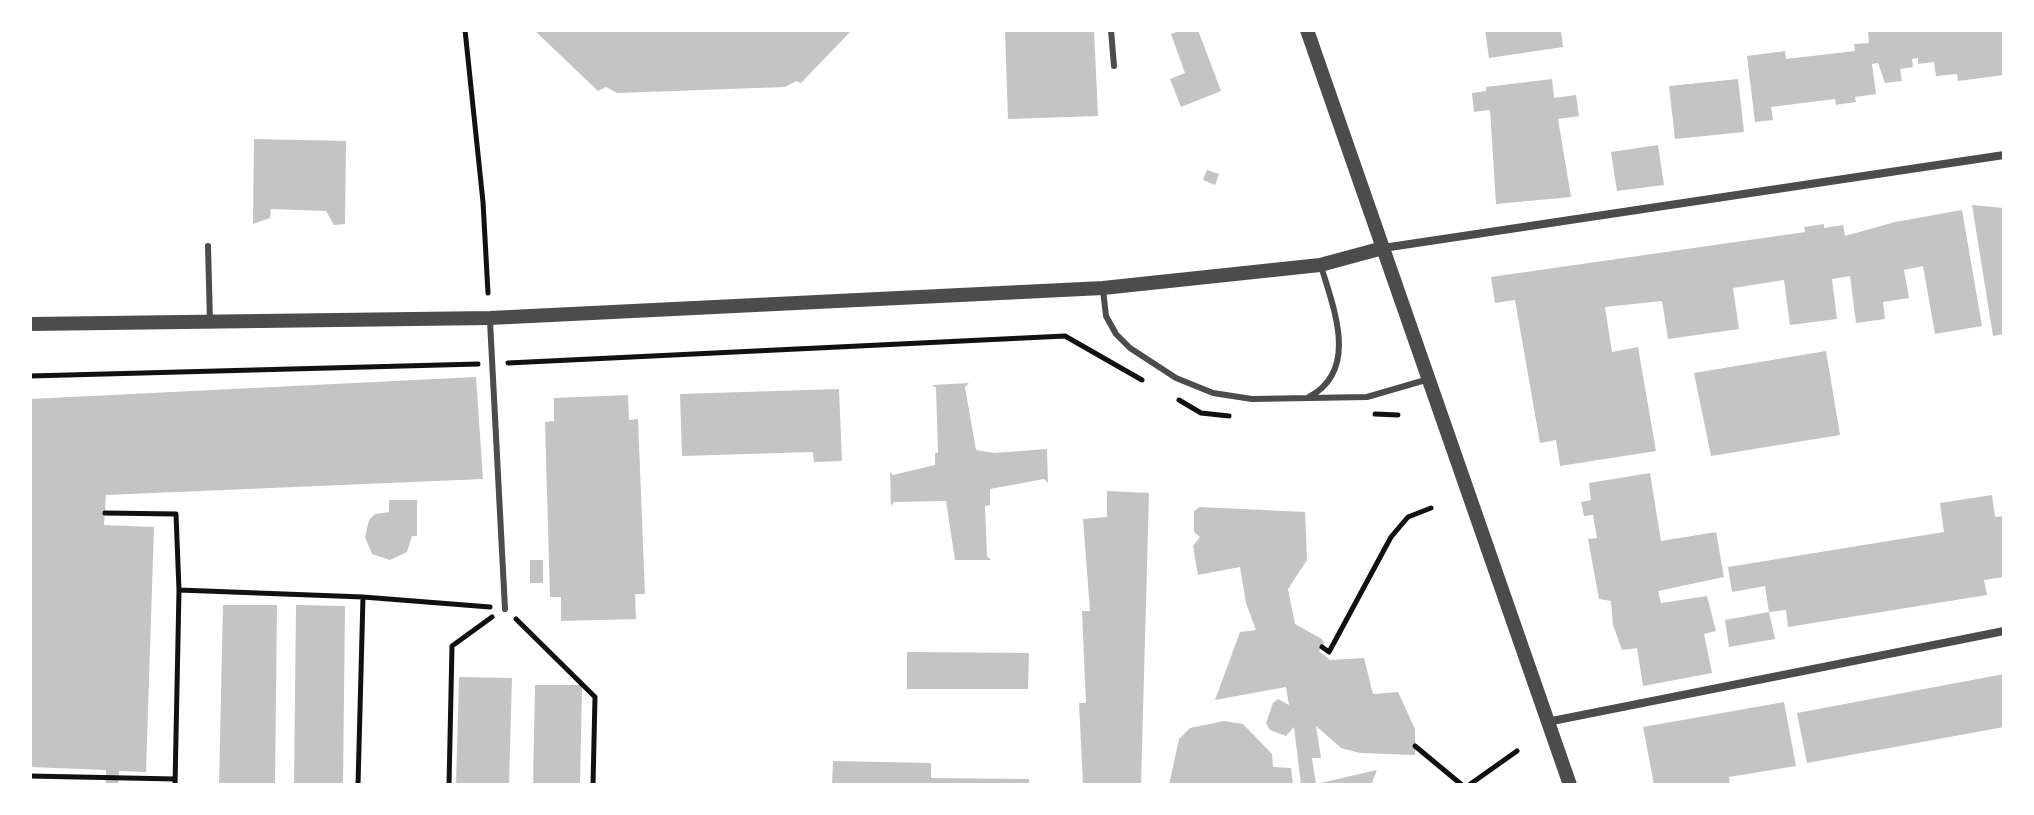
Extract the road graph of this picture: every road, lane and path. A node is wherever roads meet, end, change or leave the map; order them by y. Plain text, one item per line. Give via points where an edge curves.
1 (465, 30) edge
2 (1111, 30) edge
3 (1307, 30) edge
4 (1114, 66) dead end
5 (2004, 155) edge
6 (208, 246) dead end
7 (1383, 248) junction
8 (1320, 265) junction
9 (1103, 288) junction
10 (488, 293) dead end
11 (490, 318) junction
12 (210, 322) junction
13 (30, 324) edge
14 (492, 363) junction
15 (30, 376) edge
16 (1429, 379) junction
17 (1146, 382) dead end
18 (1174, 398) dead end
19 (1306, 398) junction
20 (1365, 414) dead end
21 (1232, 415) dead end
22 (1398, 415) dead end
23 (1431, 508) dead end
24 (105, 513) dead end
25 (179, 590) junction
26 (363, 597) junction
27 (505, 609) junction
28 (2004, 631) edge
29 (1322, 647) dead end
30 (1547, 722) junction
31 (1415, 746) dead end
32 (1517, 751) dead end
33 (30, 776) edge
34 (175, 782) edge
35 (358, 785) edge
36 (449, 785) edge
37 (593, 785) edge
38 (1462, 785) edge
39 (1469, 785) edge
40 (1570, 785) edge

1 - 10 path
2 - 4 lane
3 - 7 street
5 - 7 street
6 - 12 lane
7 - 8 street
7 - 16 street
8 - 9 street
8 - 19 lane via 1338,324 1339,357 1327,383
9 - 11 street
9 - 19 lane via 1106,316 1116,334 1176,378 1229,397
11 - 12 street
11 - 14 lane
12 - 13 street
14 - 15 path
14 - 17 path via 1065,336
14 - 27 lane
16 - 19 lane via 1367,397
16 - 30 street
18 - 21 path via 1201,413
20 - 22 path
23 - 29 path via 1408,517 1391,537 1329,652
24 - 25 path via 176,514
25 - 26 path
25 - 34 path
26 - 27 path
26 - 35 path
27 - 36 path via 452,646
27 - 37 path via 595,697
28 - 30 street
30 - 40 street
31 - 38 path
32 - 39 path
33 - 34 path

